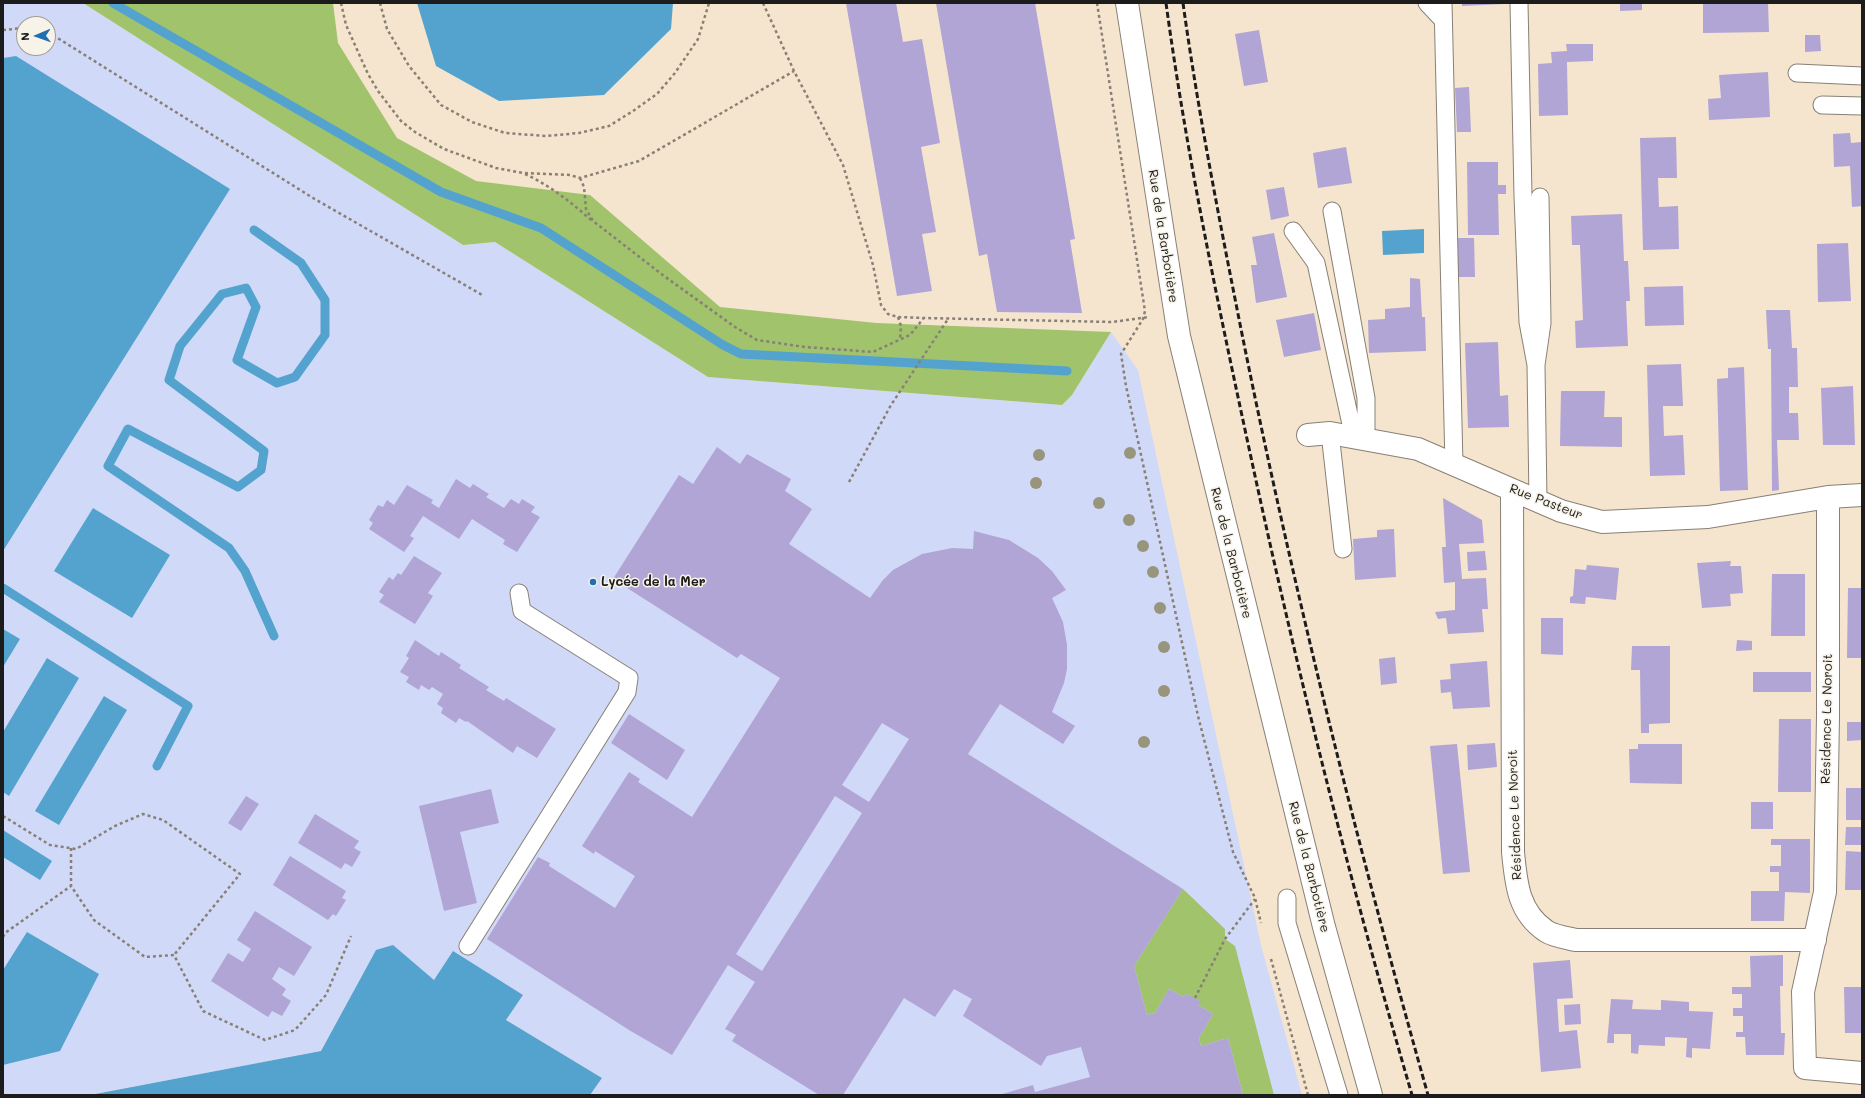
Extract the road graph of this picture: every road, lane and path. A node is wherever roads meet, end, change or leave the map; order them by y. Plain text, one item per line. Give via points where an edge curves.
1 (341, 3) edge
2 (380, 3) edge
3 (709, 3) edge
4 (763, 3) edge
5 (1097, 3) edge
6 (1127, 3) edge
7 (1427, 3) edge
8 (1519, 3) edge
9 (1443, 11) edge
10 (16, 29) edge
11 (3, 30) edge
12 (56, 37) edge
13 (794, 71) junction
14 (1797, 73) dead end
15 (1862, 76) edge
16 (1822, 105) dead end
17 (1862, 106) edge
18 (523, 173) junction
19 (580, 178) junction
20 (1540, 197) dead end
21 (1332, 211) dead end
22 (593, 221) junction
23 (1293, 231) dead end
24 (484, 296) dead end
25 (898, 317) junction
26 (923, 318) junction
27 (948, 319) junction
28 (1143, 319) junction
29 (900, 340) junction
30 (1536, 365) junction
31 (1330, 434) junction
32 (1308, 435) dead end
33 (1360, 439) junction
34 (1454, 465) junction
35 (849, 482) dead end
36 (1512, 490) junction
37 (1862, 495) edge
38 (1828, 497) junction
39 (1538, 501) junction
40 (1343, 549) dead end
41 (519, 593) dead end
42 (3, 816) edge
43 (70, 848) junction
44 (71, 886) junction
45 (1255, 898) junction
46 (1287, 898) dead end
47 (1263, 929) dead end
48 (3, 936) edge
49 (351, 936) dead end
50 (1815, 940) junction
51 (468, 946) dead end
52 (1269, 952) dead end
53 (174, 955) junction
54 (1194, 998) dead end
55 (1862, 1073) edge
56 (1308, 1095) edge
57 (1339, 1095) edge
58 (1371, 1095) edge

1 - 18 path via 348,30 368,74 401,121 444,148 496,168
2 - 3 path via 387,29 409,66 441,105 472,122 505,133 546,136 579,133 609,126 657,94 698,39
4 - 13 path
5 - 28 path via 1145,311
6 - 58 street, Rue de la Barbotière via 1179,336 1324,927
7 - 9 lane
8 - 30 lane via 1528,322
9 - 34 lane
10 - 11 path
12 - 24 path via 313,198
13 - 19 path via 639,161
13 - 25 path via 843,165 873,265 881,305 888,314
14 - 15 lane
16 - 17 lane
18 - 19 path via 570,175
18 - 22 path via 575,205
19 - 22 path via 584,187 586,209
20 - 30 lane via 1542,323
21 - 33 lane via 1366,398
22 - 29 path via 734,327 757,340 862,352 879,350
23 - 33 lane via 1316,263
25 - 26 path
25 - 29 path via 901,326
26 - 27 path
26 - 29 path via 910,335
27 - 28 path via 1112,322
27 - 35 path via 891,405
28 - 45 path via 1122,354 1126,386 1198,716 1233,852
30 - 39 lane
31 - 32 street, Rue Pasteur
31 - 33 street, Rue Pasteur
31 - 40 lane
33 - 34 street, Rue Pasteur via 1418,449
34 - 36 street, Rue Pasteur
36 - 39 street, Rue Pasteur
36 - 50 street, Résidence Le Noroit via 1513,852 1516,884 1526,912 1547,932 1576,940
37 - 38 street, Rue Pasteur
38 - 39 street, Rue Pasteur via 1708,517 1602,522 1561,511
38 - 50 street, Résidence Le Noroit via 1825,892
41 - 51 lane via 522,611 629,678 627,692
42 - 43 path via 50,845
43 - 44 path
43 - 53 path via 76,849 143,814 163,820 240,874
44 - 48 path
44 - 53 path via 94,920 145,957
45 - 47 path
45 - 54 path via 1225,938
46 - 57 lane via 1287,923
49 - 53 path via 326,995 295,1030 265,1040 203,1011
50 - 55 street, Résidence Le Noroit via 1803,992 1805,1068
52 - 56 path

